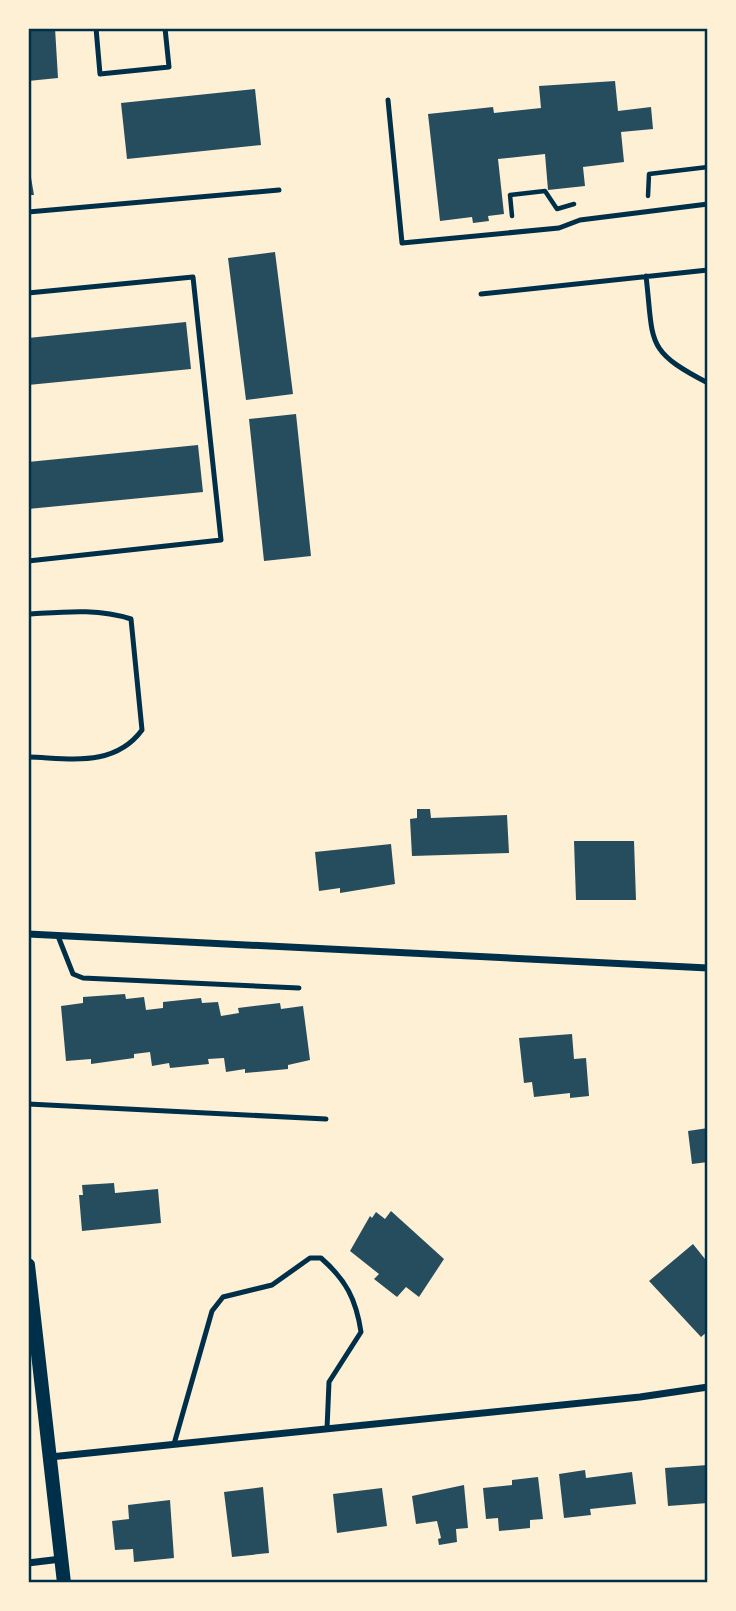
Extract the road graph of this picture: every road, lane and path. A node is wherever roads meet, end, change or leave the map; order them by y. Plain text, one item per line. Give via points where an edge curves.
1 (96, 28) edge
2 (165, 28) edge
3 (388, 100) dead end
4 (708, 167) edge
5 (279, 190) dead end
6 (638, 197) dead end
7 (577, 203) dead end
8 (708, 204) edge
9 (28, 212) edge
10 (512, 216) dead end
11 (708, 270) edge
12 (646, 276) junction
13 (28, 293) edge
14 (481, 294) dead end
15 (708, 383) edge
16 (28, 561) edge
17 (28, 614) edge
18 (28, 757) edge
19 (28, 934) edge
20 (58, 936) junction
21 (708, 968) edge
22 (299, 988) dead end
23 (28, 1104) edge
24 (326, 1119) dead end
25 (28, 1265) edge
26 (708, 1387) edge
27 (327, 1429) junction
28 (174, 1444) junction
29 (50, 1457) junction
30 (61, 1559) junction
31 (28, 1563) edge
32 (64, 1583) edge

1 - 2 lane via 100,74 169,67
3 - 8 lane via 402,243 559,228 580,220
4 - 6 path via 649,174 650,195
5 - 9 lane
7 - 10 path via 558,209 545,191 510,195
11 - 12 lane
12 - 14 lane
12 - 15 lane via 657,347 672,365
13 - 16 lane via 194,278 221,540
17 - 18 lane via 85,611 131,619 142,730 125,748 103,758
19 - 20 street
20 - 21 street
20 - 22 lane via 73,974 83,978
23 - 24 lane
25 - 29 main road
26 - 27 street
27 - 28 street
27 - 28 lane via 329,1382 361,1332 356,1300 331,1267 321,1258 310,1258 272,1285 223,1297 198,1354
28 - 29 street
29 - 30 main road
30 - 31 street
30 - 32 main road

